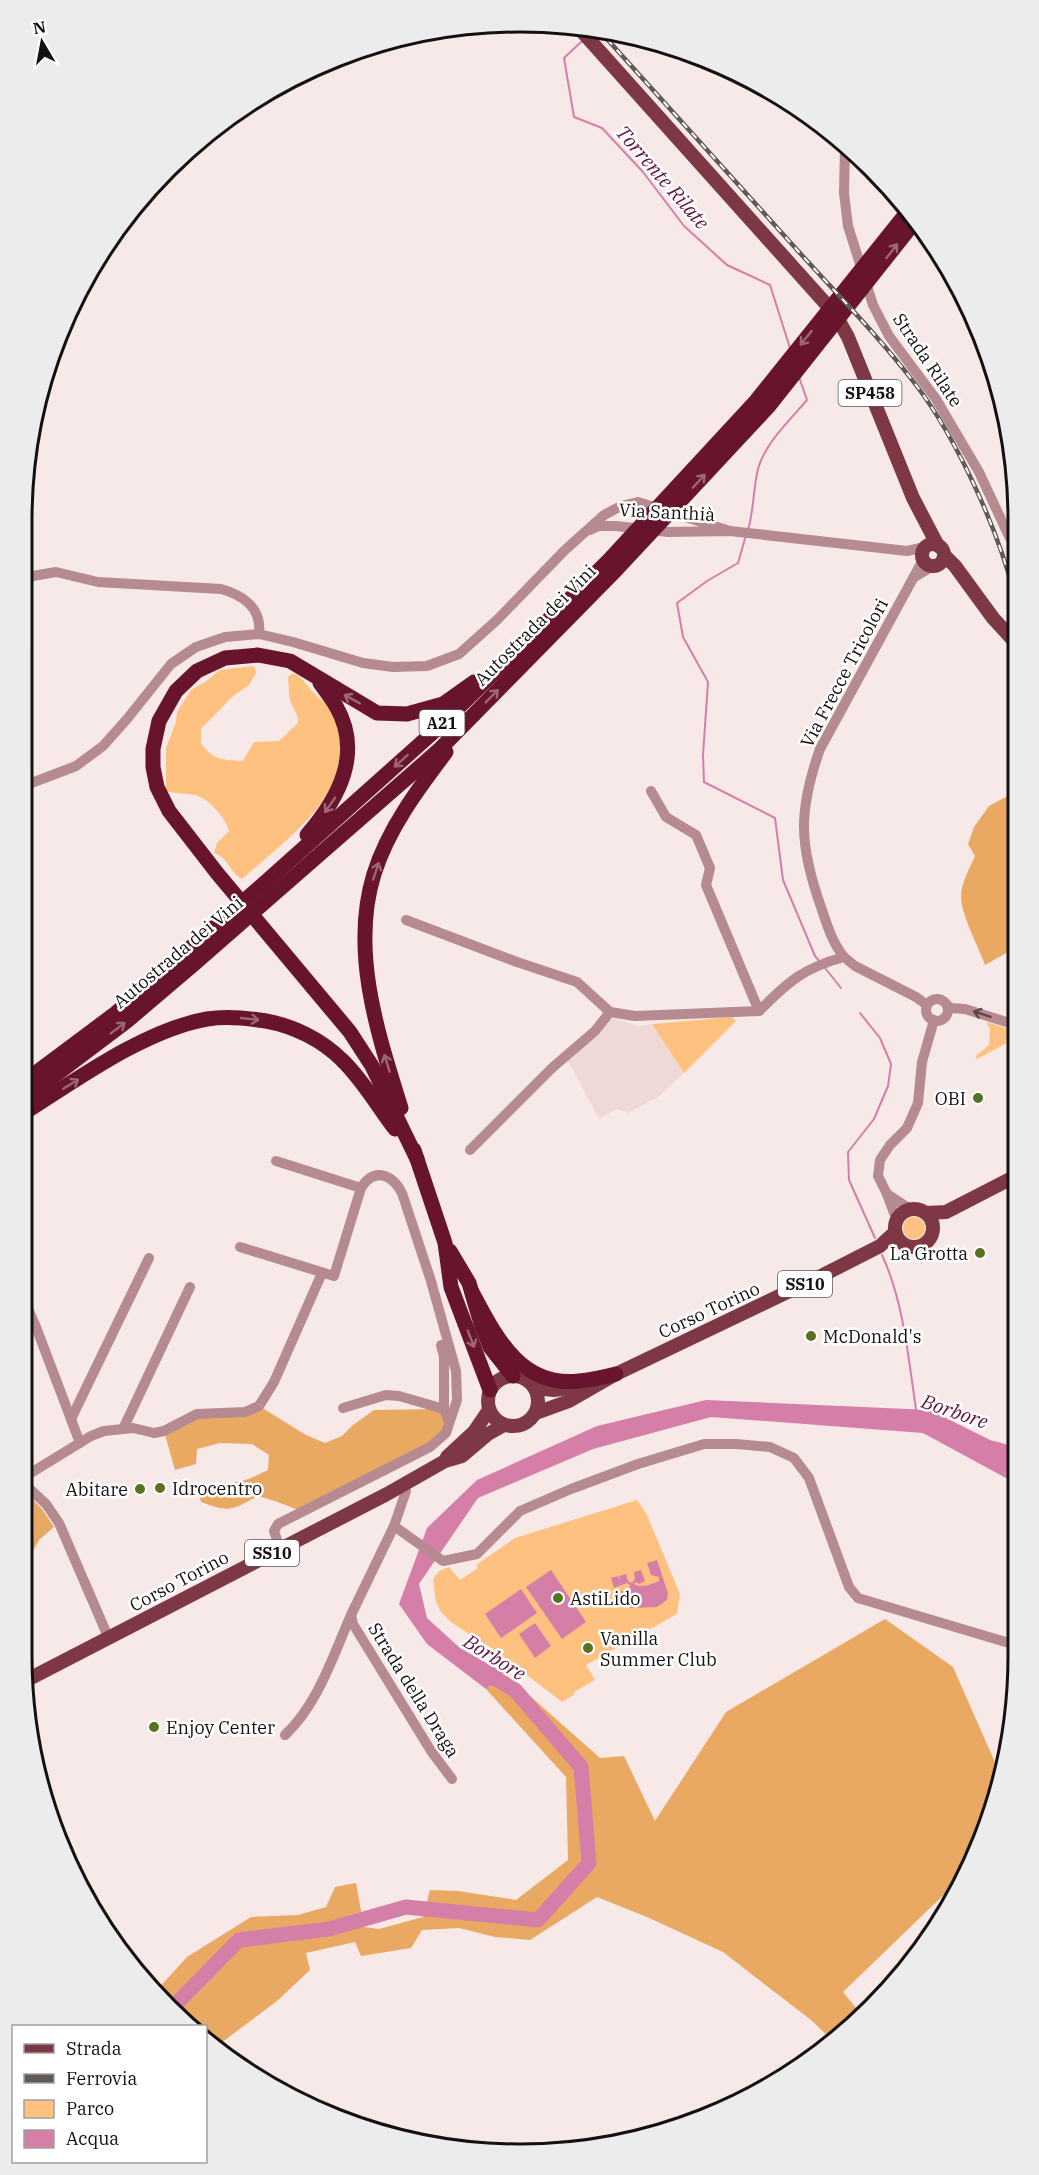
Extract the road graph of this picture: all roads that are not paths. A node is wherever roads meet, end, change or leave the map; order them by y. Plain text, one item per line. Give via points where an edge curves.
1 (587, 37) edge
2 (845, 156) edge
3 (903, 217) edge
4 (911, 227) edge
5 (730, 531) junction
6 (584, 533) junction
7 (1008, 535) edge
8 (905, 551) junction
9 (931, 555) junction
10 (613, 565) junction
11 (32, 576) edge
12 (914, 576) junction
13 (576, 594) junction
14 (987, 608) junction
15 (1008, 628) edge
16 (259, 634) junction
17 (1008, 634) edge
18 (315, 675) junction
19 (476, 712) junction
20 (32, 783) edge
21 (651, 791) dead end
22 (273, 885) junction
23 (406, 920) dead end
24 (839, 959) junction
25 (927, 1005) junction
26 (947, 1005) junction
27 (759, 1011) junction
28 (610, 1012) junction
29 (934, 1020) junction
30 (1008, 1022) edge
31 (32, 1076) edge
32 (32, 1093) edge
33 (32, 1108) edge
34 (470, 1150) dead end
35 (417, 1159) junction
36 (276, 1161) dead end
37 (1008, 1180) edge
38 (361, 1188) junction
39 (887, 1194) junction
40 (910, 1209) junction
41 (926, 1212) junction
42 (946, 1212) junction
43 (898, 1216) junction
44 (933, 1227) junction
45 (898, 1238) junction
46 (445, 1243) junction
47 (240, 1247) dead end
48 (149, 1258) dead end
49 (322, 1273) junction
50 (190, 1287) dead end
51 (472, 1292) junction
52 (32, 1318) edge
53 (441, 1345) dead end
54 (616, 1374) junction
55 (513, 1376) junction
56 (535, 1388) junction
57 (490, 1390) junction
58 (343, 1408) dead end
59 (444, 1409) junction
60 (489, 1410) junction
61 (536, 1413) junction
62 (71, 1419) junction
63 (449, 1422) junction
64 (504, 1425) junction
65 (123, 1429) junction
66 (80, 1443) junction
67 (445, 1461) junction
68 (32, 1473) edge
69 (403, 1485) junction
70 (32, 1491) edge
71 (399, 1529) junction
72 (280, 1549) junction
73 (351, 1616) junction
74 (109, 1639) junction
75 (1008, 1640) edge
76 (33, 1678) edge
77 (285, 1735) dead end
78 (452, 1779) dead end

1 - 9 main road, SP458 via 835,314 927,527
2 - 7 street, Strada Rilate via 843,193 848,226 873,305 889,336 936,399 973,462
3 -> 10 highway, Autostrada dei Vini / A21 via 756,401
10 -> 4 highway, Autostrada dei Vini / A21 via 768,407
5 - 6 street, Via Santhià via 668,532 616,525 599,526
5 - 6 street, Via Santhià via 638,502 604,515
5 - 8 street, Via Santhià
6 - 16 street via 459,654 427,666 363,663
8 - 9 street, Via Santhià
8 - 12 street
9 - 12 street, Via Frecce Tricolori
9 - 14 main road via 958,572
10 - 13 highway, Autostrada dei Vini / A21
19 -> 10 highway, Autostrada dei Vini / A21
11 - 16 street via 56,572 98,582 221,589 252,606 260,622
12 - 24 street, Via Frecce Tricolori via 820,749 808,782 803,837 808,865
13 -> 18 highway via 550,610 481,678 443,704 407,714 377,712
13 -> 22 highway, Autostrada dei Vini / A21
14 - 15 main road
14 - 17 main road
16 - 20 street via 225,637 196,647 171,664 104,746 76,766
18 -> 22 highway via 337,707 346,734 347,768 335,798
18 - 35 highway via 290,661 258,655 225,658 197,671 176,691 159,721 153,749 157,787 184,832 350,1032 372,1066
19 - 22 highway, Autostrada dei Vini / A21 via 439,750
35 -> 19 highway via 374,1014 366,949 368,902 375,873 404,810
21 - 27 street via 666,817 696,835 710,868 706,885
22 - 31 highway, Autostrada dei Vini / A21
32 -> 22 highway, Autostrada dei Vini / A21 via 194,964
23 - 28 street via 577,982
24 - 25 street
24 - 27 street via 812,968 787,983
25 - 26 street via 939,999
25 - 29 street via 926,1012
26 - 29 street via 944,1019
30 -> 26 street
27 - 28 street via 635,1016
28 - 34 street via 595,1031
29 - 39 street via 922,1062 918,1103 907,1128 880,1160 878,1176
33 -> 35 highway via 157,1035 206,1019 250,1019 294,1028 338,1056
35 - 46 highway
36 - 38 street
37 - 42 main road
38 - 49 street via 334,1276
38 - 63 street via 366,1180 389,1176 402,1193 456,1371 458,1400
39 - 40 street
39 - 43 street
40 - 41 main road
40 - 43 main road
41 - 42 main road
41 - 44 main road
42 - 44 main road
43 - 45 main road
44 - 45 main road via 924,1244 913,1247
45 - 54 main road, Corso Torino / SS10
46 - 51 highway
46 -> 57 highway via 451,1287
47 - 49 street
48 - 62 street
49 - 65 street via 274,1382 259,1406 245,1412 197,1414 154,1433
50 - 65 street
51 - 54 highway via 503,1345 519,1363 537,1374 578,1382
51 - 55 highway via 490,1347
52 - 62 street
53 - 59 street
54 - 56 main road, Corso Torino via 578,1386
54 - 61 main road, Corso Torino via 569,1401
55 - 56 main road, Corso Torino via 525,1379
55 - 57 main road via 499,1380
56 - 61 main road
57 - 60 main road
58 - 59 street via 386,1395
59 - 63 street
60 - 64 main road
60 - 67 main road, Corso Torino via 474,1432
61 - 64 main road, Corso Torino via 525,1424
62 - 66 street
63 - 72 street via 446,1433 430,1447 278,1524 274,1531
64 - 67 main road, Corso Torino via 462,1456
65 - 66 street via 91,1436
66 - 68 street
67 - 69 main road, Corso Torino / SS10
69 - 71 street, Strada della Draga via 406,1491
69 - 72 main road, Corso Torino / SS10
70 - 74 street via 59,1523
71 - 73 street, Strada della Draga
71 - 75 street via 444,1562 477,1554 520,1511 638,1464 704,1444 770,1447 794,1458 809,1478 849,1587 858,1598
72 - 74 main road, Corso Torino / SS10
73 - 77 street via 314,1698
73 - 78 street, Strada della Draga
74 - 76 main road, Corso Torino / SS10

